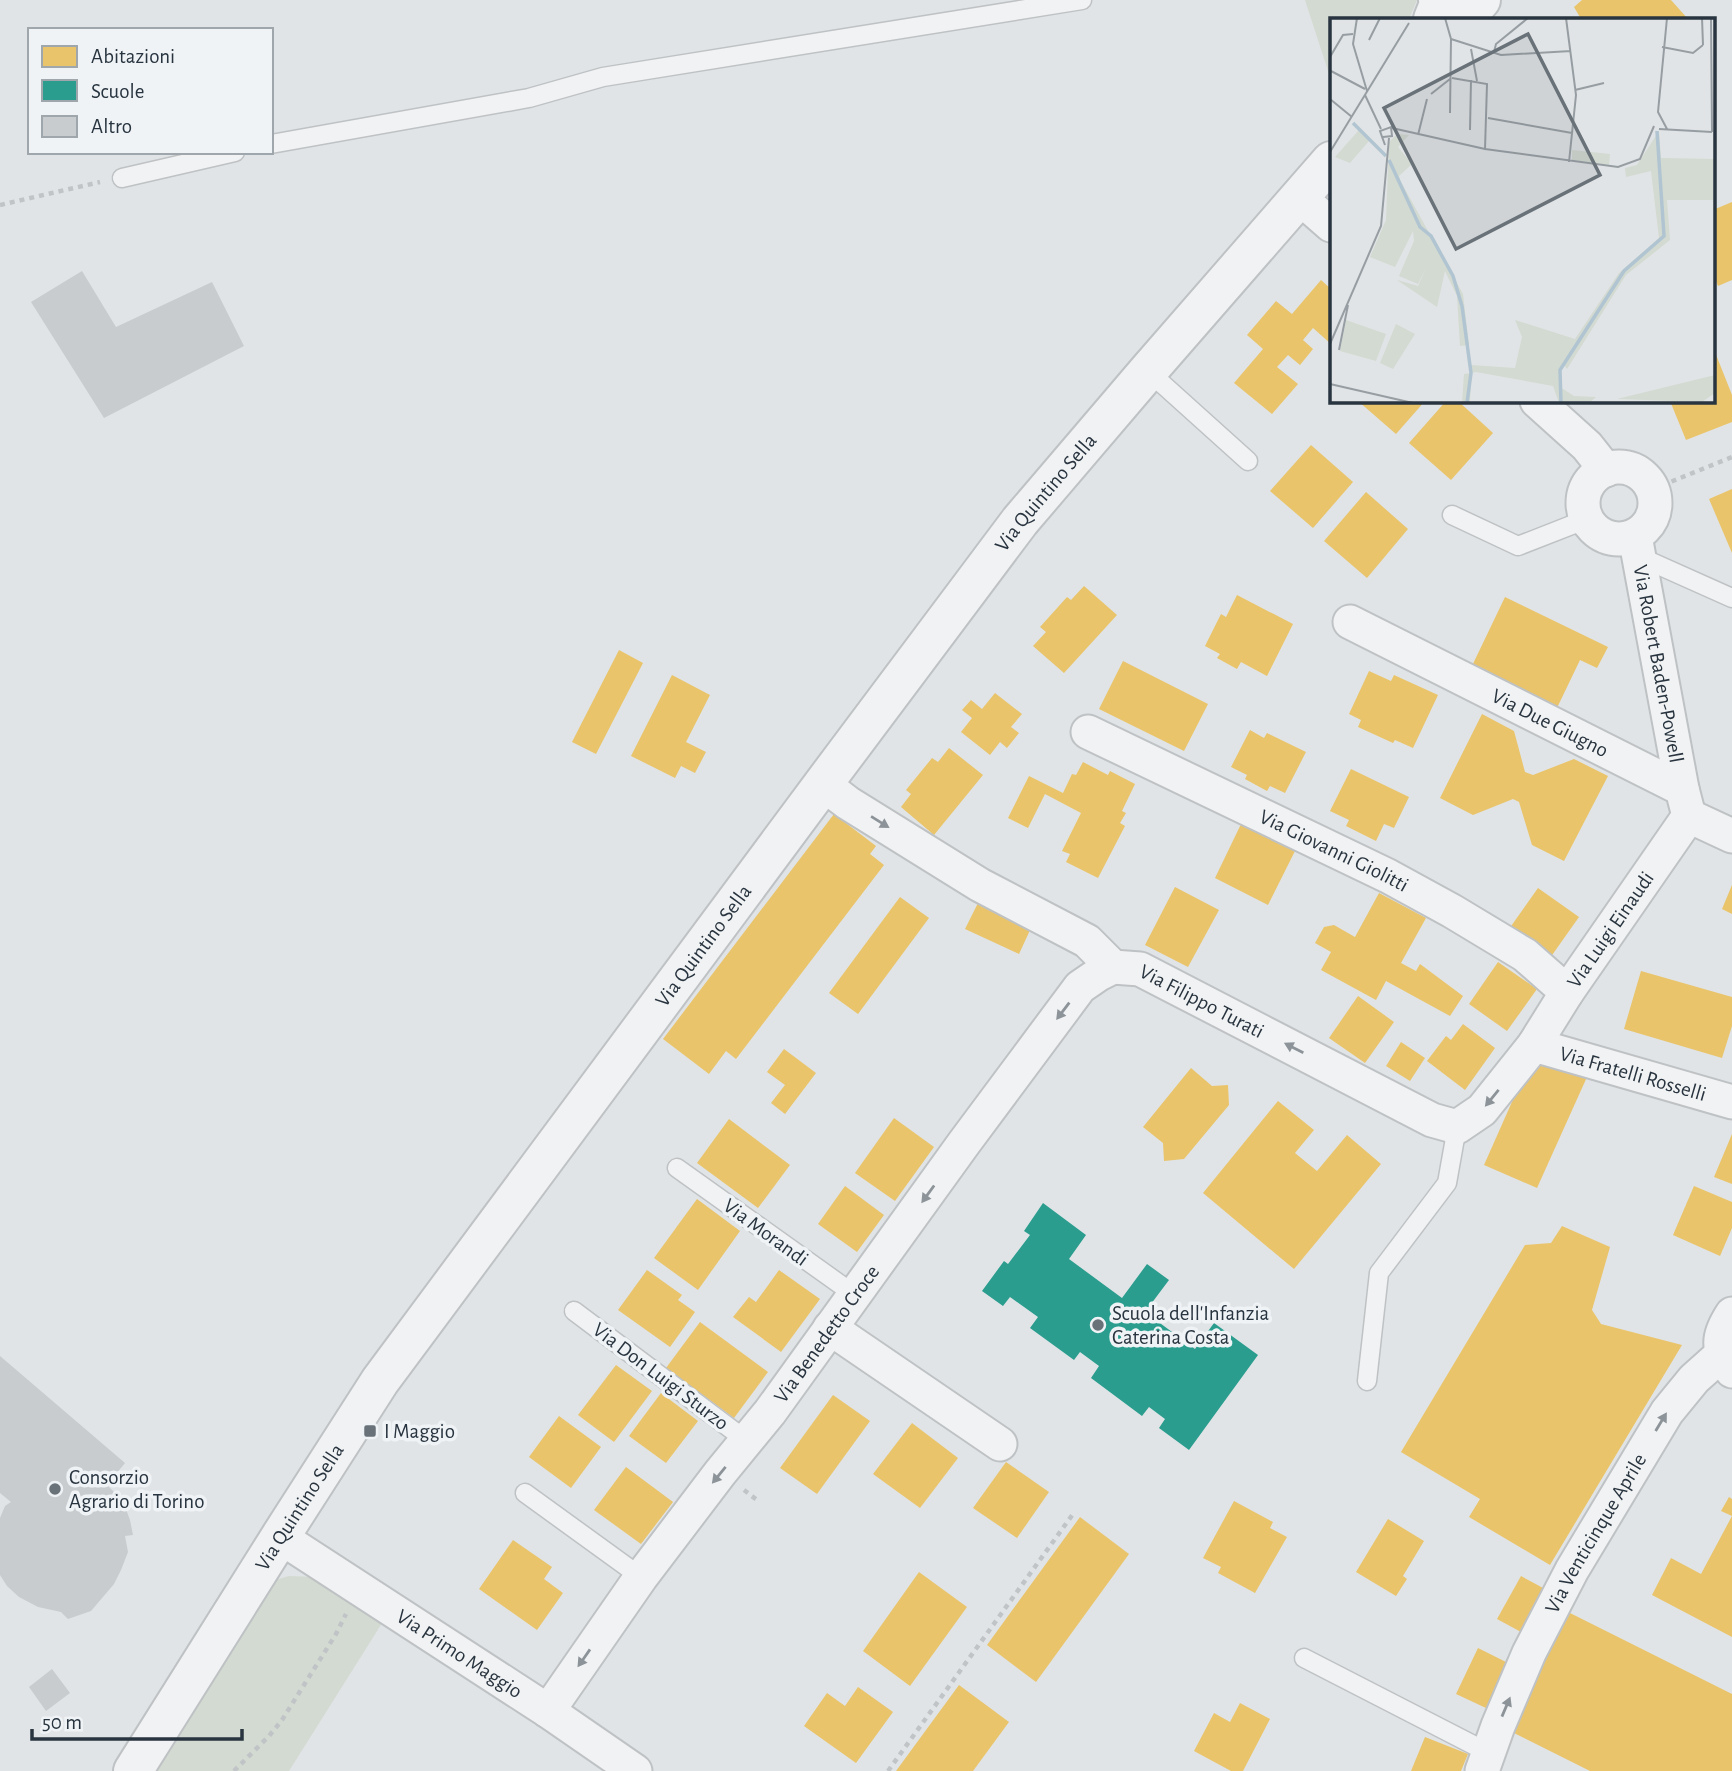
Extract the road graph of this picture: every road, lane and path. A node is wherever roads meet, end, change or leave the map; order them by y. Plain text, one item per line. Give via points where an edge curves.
1 (1082, 0) edge
2 (1438, 0) edge
3 (1480, 0) edge
4 (1433, 18) edge
5 (1465, 18) edge
6 (273, 144) edge
7 (226, 154) edge
8 (1330, 162) edge
9 (122, 178) joint
10 (1299, 197) junction
11 (0, 205) edge
12 (1330, 224) edge
13 (1148, 371) junction
14 (1537, 402) edge
15 (1732, 457) edge
16 (1248, 461) dead end
17 (1606, 470) junction
18 (1653, 489) junction
19 (1452, 515) dead end
20 (1587, 519) junction
21 (1637, 546) junction
22 (1732, 598) edge
23 (1350, 622) dead end
24 (1088, 732) dead end
25 (823, 784) junction
26 (1686, 802) junction
27 (1732, 836) edge
28 (1113, 967) junction
29 (1567, 992) junction
30 (1534, 1045) junction
31 (1732, 1102) edge
32 (1457, 1127) junction
33 (677, 1168) dead end
34 (855, 1296) junction
35 (574, 1311) dead end
36 (1732, 1314) edge
37 (830, 1328) junction
38 (1727, 1363) edge
39 (1367, 1381) dead end
40 (747, 1441) junction
41 (1000, 1444) dead end
42 (525, 1493) dead end
43 (1073, 1514) dead end
44 (280, 1537) junction
45 (641, 1577) junction
46 (347, 1612) dead end
47 (1304, 1658) dead end
48 (548, 1711) junction
49 (1485, 1762) edge
50 (133, 1771) edge
51 (234, 1771) edge
52 (635, 1771) edge
53 (888, 1771) edge

1 - 6 lane via 603,77 528,98
2 - 4 street
3 - 5 street
7 - 9 lane
8 - 10 street, Via Quintino Sella
9 - 11 path
10 - 12 street
10 - 13 street, Via Quintino Sella
13 - 16 lane
13 - 25 street, Via Quintino Sella via 1020,520
14 - 17 street via 1587,446
15 - 18 path
17 - 18 street via 1634,470
17 - 20 street via 1589,483 1584,495
18 - 21 street, Via Robert Baden-Powell via 1655,510
19 - 20 lane via 1518,546
20 - 21 street, Via Robert Baden-Powell via 1602,536
21 - 22 lane
21 - 26 street, Via Robert Baden-Powell
23 - 26 street, Via Due Giugno
24 - 29 street, Via Giovanni Giolitti via 1388,876 1525,955
25 -> 28 street, Via Filippo Turati via 980,885 1087,941
25 - 44 street, Via Quintino Sella via 380,1381
26 - 27 street, Via Due Giugno
26 - 29 street, Via Luigi Einaudi
32 -> 28 street, Via Filippo Turati via 1432,1120 1140,969
28 -> 34 street, Via Benedetto Croce via 1080,987
29 - 30 street, Via Luigi Einaudi
30 - 31 street, Via Fratelli Rosselli
30 -> 32 street via 1482,1110
32 - 39 lane via 1447,1183 1379,1273
33 - 34 lane, Via Morandi
34 - 37 street, Via Benedetto Croce
35 - 40 lane, Via Don Luigi Sturzo
36 - 38 street, Via Venticinque Aprile via 1720,1334
37 - 40 street, Via Benedetto Croce
37 - 41 street
49 -> 38 street, Via Venticinque Aprile via 1529,1653 1572,1570 1667,1412 1694,1379
40 -> 45 street, Via Benedetto Croce
42 - 45 lane
43 - 53 path
44 - 48 street, Via Primo Maggio
44 - 50 street, Via Quintino Sella
45 -> 48 street, Via Benedetto Croce
46 - 51 path via 282,1720
47 - 49 lane
48 - 52 street, Via Primo Maggio

